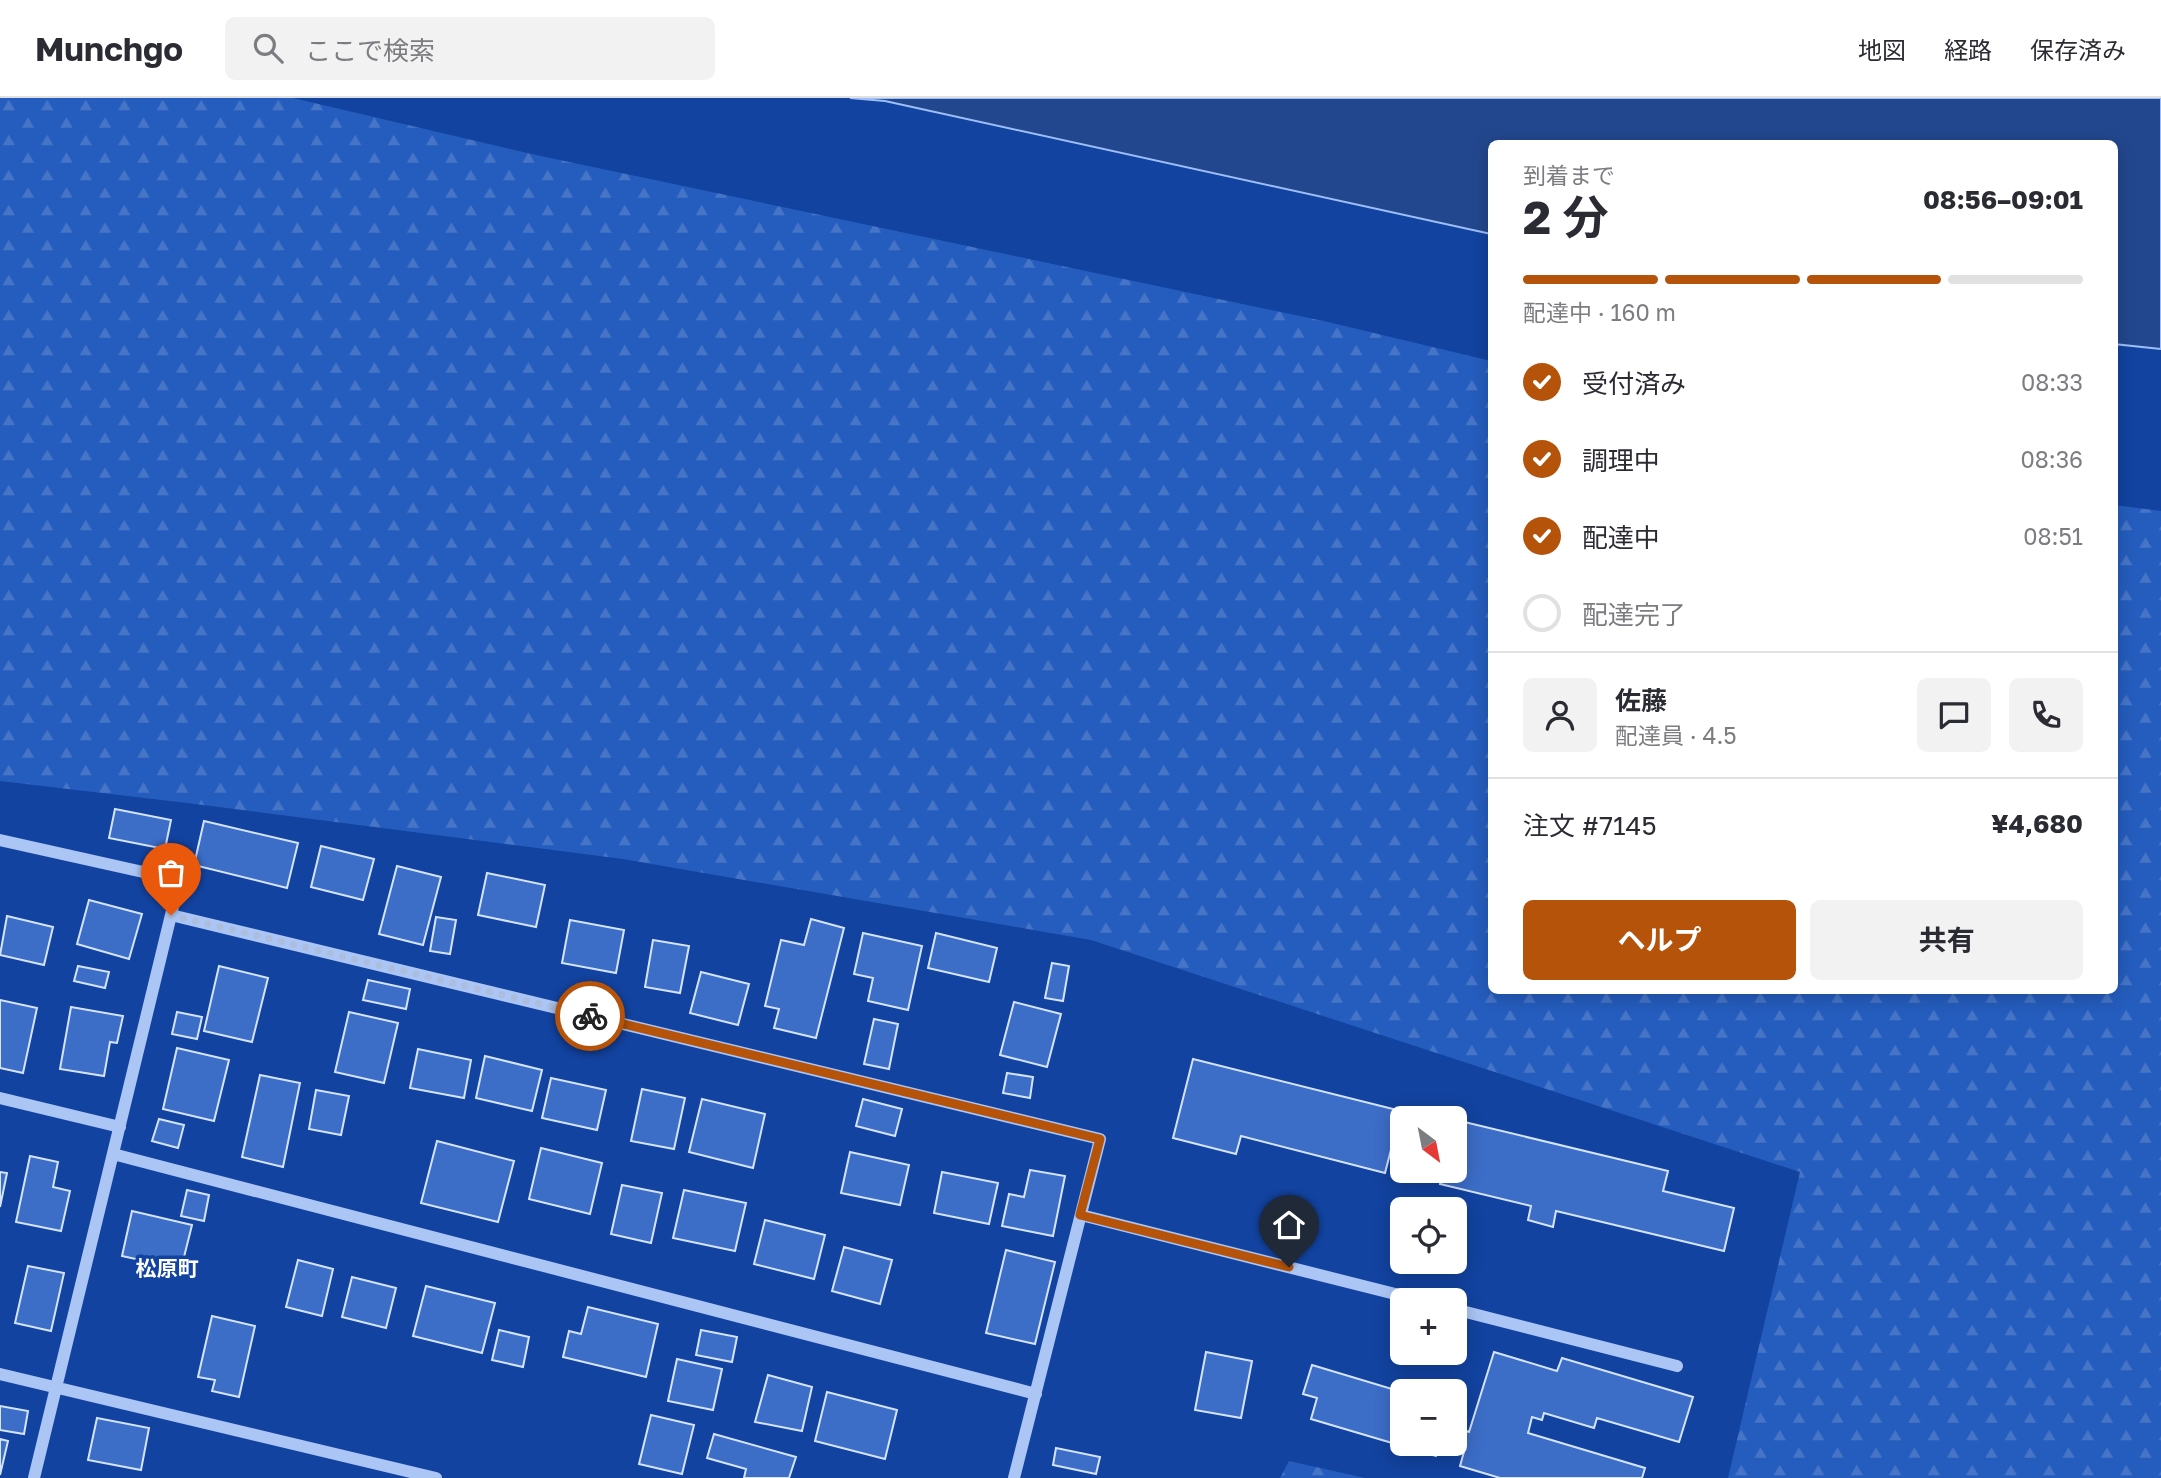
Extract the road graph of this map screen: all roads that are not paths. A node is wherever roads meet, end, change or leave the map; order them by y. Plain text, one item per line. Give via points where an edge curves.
1 (0, 840) edge
2 (171, 915) junction
3 (0, 1098) edge
4 (120, 1127) junction
5 (113, 1154) junction
6 (1080, 1215) junction
7 (1390, 1293) edge
8 (1467, 1312) edge
9 (1677, 1366) dead end
10 (0, 1374) edge
11 (57, 1387) junction
12 (1035, 1394) junction
13 (34, 1478) edge
14 (436, 1478) edge
15 (1014, 1478) edge

1 - 2 street via 178,880
2 - 4 street
2 - 6 street via 1100,1139
3 - 4 street
4 - 5 street
5 - 11 street
5 - 12 street
6 - 7 street
6 - 12 street
8 - 9 street
10 - 11 street
11 - 13 street
11 - 14 street
12 - 15 street

